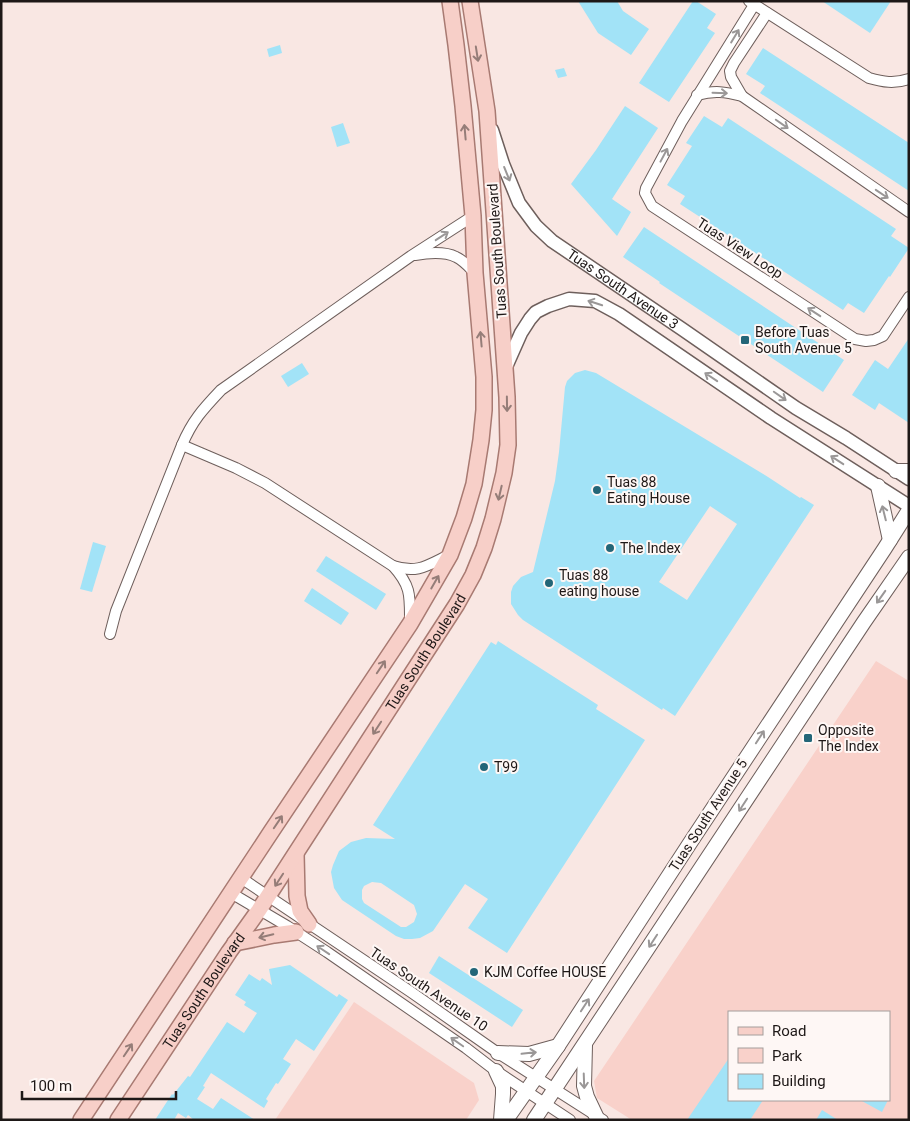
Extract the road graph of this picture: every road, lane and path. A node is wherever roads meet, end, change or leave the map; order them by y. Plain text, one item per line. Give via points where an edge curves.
1 (450, 1) edge
2 (470, 1) edge
3 (751, 3) edge
4 (767, 13) junction
5 (909, 79) edge
6 (698, 95) junction
7 (742, 96) junction
8 (486, 111) junction
9 (909, 212) edge
10 (473, 216) junction
11 (411, 256) junction
12 (475, 273) junction
13 (909, 297) edge
14 (504, 370) junction
15 (182, 445) junction
16 (903, 471) edge
17 (909, 479) edge
18 (878, 486) junction
19 (909, 508) edge
20 (890, 540) junction
21 (450, 555) junction
22 (909, 557) edge
23 (394, 566) junction
24 (410, 624) junction
25 (110, 634) dead end
26 (296, 854) junction
27 (240, 878) junction
28 (231, 893) junction
29 (268, 896) junction
30 (259, 910) junction
31 (309, 924) junction
32 (296, 932) junction
33 (236, 942) junction
34 (585, 1044) junction
35 (558, 1046) junction
36 (498, 1053) junction
37 (496, 1070) junction
38 (536, 1077) junction
39 (555, 1088) junction
40 (526, 1090) junction
41 (544, 1103) junction
42 (599, 1118) edge
43 (81, 1120) edge
44 (118, 1120) edge
45 (501, 1120) edge
46 (506, 1120) edge
47 (534, 1120) edge
48 (570, 1120) edge

10 -> 1 main road
2 -> 8 main road, Tuas South Avenue 3
3 - 4 street
6 -> 3 street, Tuas View Loop
4 - 5 street via 869,78 883,82
4 - 7 street via 730,72
6 -> 7 street via 723,92
13 -> 6 street, Tuas View Loop via 883,336 866,341 855,339 652,206 646,188
7 -> 9 street
8 - 14 main road, Tuas South Boulevard
8 -> 16 street, Tuas South Avenue 3 via 519,203 552,241 796,408
11 -> 10 street
10 - 12 main road, Tuas South Boulevard
11 - 12 street via 447,254 456,257
11 - 15 street via 220,390 189,428
21 -> 12 main road, Tuas South Boulevard via 474,484 482,440 484,377
18 -> 14 street, Tuas South Avenue 3 via 595,301 569,299 536,312 521,333
14 -> 26 main road, Tuas South Boulevard via 508,445 504,473 493,519 473,575
15 - 23 street via 265,483
15 - 25 street via 116,611
16 - 17 street, Tuas South Avenue 3
18 - 19 street, Tuas South Avenue 3
20 -> 18 main road
19 - 20 main road, Tuas South Avenue 5
35 -> 20 main road, Tuas South Avenue 5
21 - 23 street via 421,569
24 -> 21 main road, Tuas South Boulevard
22 -> 34 main road, Tuas South Avenue 5
23 - 24 street via 410,593
27 -> 24 main road, Tuas South Boulevard
26 -> 29 main road, Tuas South Boulevard
26 - 31 main road via 297,896 300,910
27 - 28 main road, Tuas South Boulevard
27 - 29 street, Tuas South Avenue 10
28 - 30 street, Tuas South Avenue 10
43 -> 28 main road, Tuas South Boulevard
29 - 30 main road, Tuas South Boulevard
29 - 31 street, Tuas South Avenue 10
30 - 32 street, Tuas South Avenue 10
30 - 33 main road, Tuas South Boulevard
31 - 36 street, Tuas South Avenue 10
32 -> 33 main road
37 -> 32 street, Tuas South Avenue 10
33 - 44 main road, Tuas South Boulevard
34 - 39 main road, Tuas South Avenue 5
34 -> 42 main road via 584,1086
36 -> 35 main road via 530,1054
35 - 38 main road, Tuas South Avenue 5
36 - 38 street, Tuas South Avenue 10
37 - 40 street, Tuas South Avenue 10
37 - 45 main road via 503,1094
38 - 39 street, Tuas South Avenue 10
38 - 40 main road, Tuas South Avenue 5
39 - 41 main road, Tuas South Avenue 5
39 - 42 street, Tuas South Avenue 10
40 - 41 street, Tuas South Avenue 10
40 - 46 main road, Tuas South Avenue 5
41 - 47 main road, Tuas South Avenue 5
41 - 48 street, Tuas South Avenue 10

